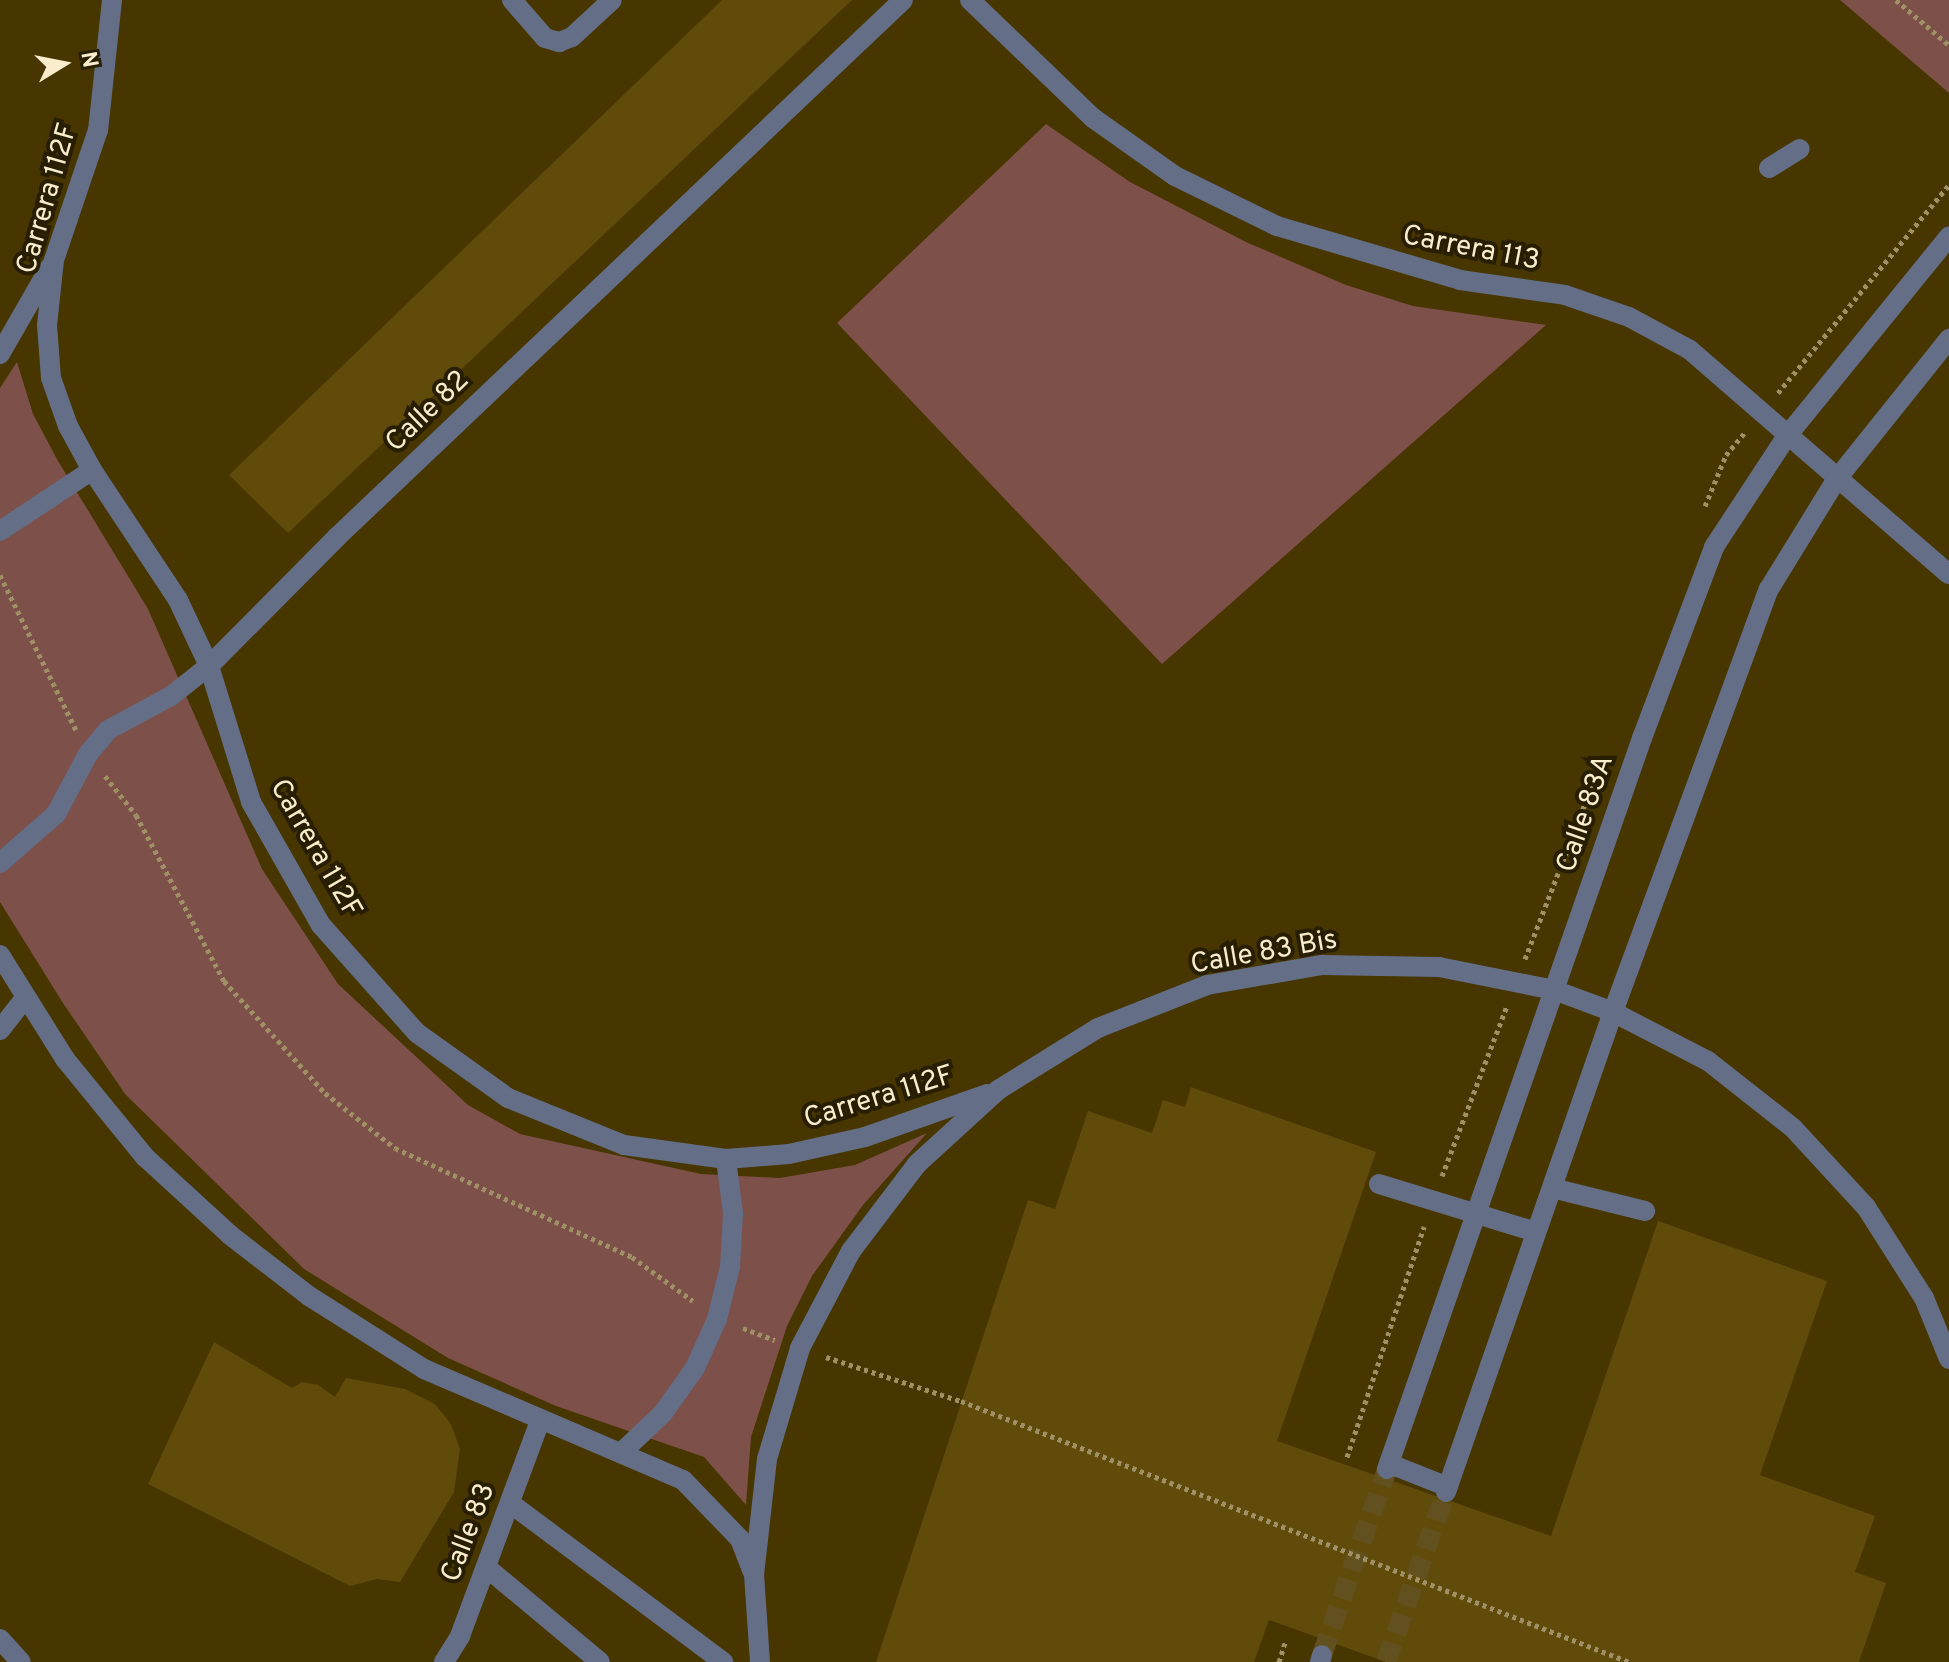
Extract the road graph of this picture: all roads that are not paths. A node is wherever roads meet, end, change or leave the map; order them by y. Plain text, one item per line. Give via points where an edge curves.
1 (112, 0) edge
2 (512, 0) edge
3 (612, 0) edge
4 (903, 0) edge
5 (970, 0) edge
6 (1800, 149) dead end
7 (1769, 168) dead end
8 (1949, 237) edge
9 (54, 260) junction
10 (1949, 339) edge
11 (2, 347) edge
12 (1787, 436) junction
13 (92, 470) junction
14 (1836, 480) junction
15 (0, 531) edge
16 (1949, 574) edge
17 (209, 666) junction
18 (0, 863) edge
19 (0, 955) edge
20 (1554, 990) junction
21 (25, 998) junction
22 (1613, 1012) junction
23 (0, 1030) edge
24 (998, 1090) junction
25 (726, 1159) junction
26 (1379, 1184) dead end
27 (1552, 1188) junction
28 (1645, 1211) dead end
29 (1476, 1213) junction
30 (1536, 1232) junction
31 (1949, 1359) edge
32 (540, 1421) junction
33 (623, 1451) junction
34 (510, 1503) junction
35 (486, 1567) junction
36 (754, 1575) junction
37 (0, 1639) edge
38 (710, 1659) edge
39 (21, 1662) edge
40 (444, 1662) edge
41 (600, 1662) edge
42 (760, 1662) edge

1 - 9 street, Carrera 112F via 98,130
2 - 3 street via 545,38 559,42 572,37
4 - 17 street, Calle 82 via 337,537
5 - 12 street, Carrera 113 via 1093,118 1175,176 1277,226 1369,257 1460,280 1565,295 1629,317 1690,350
6 - 7 street
8 - 12 street, Calle 83A
9 - 11 street
9 - 13 street, Carrera 112F via 47,325 51,378 68,426
10 - 14 street
12 - 14 street, Carrera 113
12 - 20 street, Calle 83A via 1714,547
13 - 15 street
13 - 17 street, Carrera 112F via 178,600
14 - 16 street, Carrera 113
14 - 22 street via 1769,589
17 - 18 street, Calle 82 via 171,696 108,730 88,754 56,814
17 - 25 street, Carrera 112F via 251,802 321,925 417,1033 508,1098 609,1139
19 - 21 street
20 - 22 street, Calle 83 Bis
20 - 24 street, Calle 83 Bis via 1439,967 1322,965 1207,985 1098,1028
20 - 29 street, Calle 83A
21 - 23 street
21 - 32 street via 65,1059 145,1157 230,1235 374,1339 424,1369
22 - 27 street
22 - 31 street, Calle 83 Bis via 1708,1061 1793,1128 1866,1207 1924,1298
24 - 25 street, Carrera 112F via 865,1137 789,1154
24 - 36 street, Calle 83 Bis via 917,1164 851,1251 800,1348 767,1459
25 - 33 street via 733,1213 731,1253 717,1319 695,1368 671,1402
26 - 29 street
27 - 28 street
27 - 30 street
29 - 30 street
29 - 30 street, Calle 83A via 1388,1466 1447,1490
32 - 33 street
32 - 34 street, Calle 83
33 - 36 street via 683,1480 718,1513 740,1539
34 - 35 street, Calle 83
34 - 38 street
35 - 40 street, Calle 83
35 - 41 street
36 - 42 street, Calle 83 Bis
37 - 39 street

